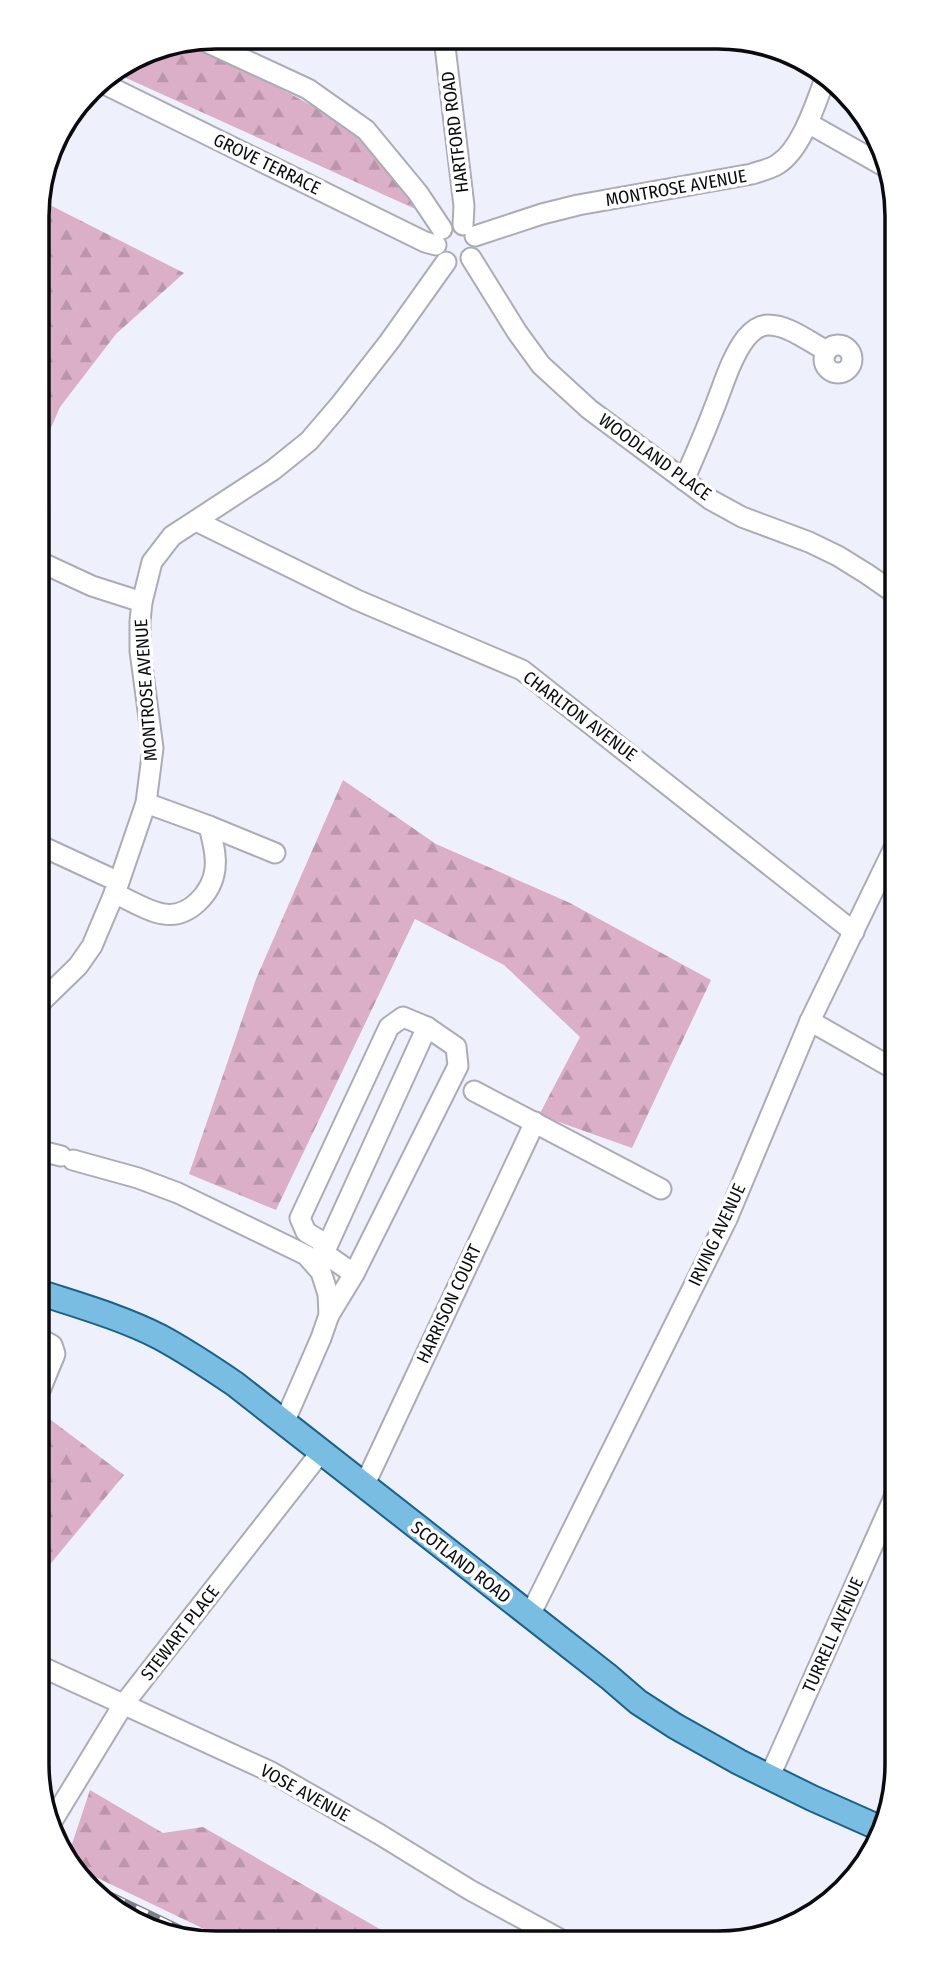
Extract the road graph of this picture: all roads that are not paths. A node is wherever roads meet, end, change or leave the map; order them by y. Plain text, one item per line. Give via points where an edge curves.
1 (221, 49) edge
2 (445, 49) edge
3 (822, 86) edge
4 (110, 87) edge
5 (808, 123) junction
6 (875, 161) edge
7 (469, 231) junction
8 (441, 245) junction
9 (471, 258) junction
10 (827, 351) dead end
11 (684, 480) junction
12 (196, 521) junction
13 (49, 566) edge
14 (885, 587) edge
15 (142, 602) junction
16 (146, 803) junction
17 (209, 826) junction
18 (49, 850) edge
19 (275, 853) dead end
20 (885, 868) edge
21 (116, 888) junction
22 (854, 932) junction
23 (49, 994) edge
24 (810, 1021) junction
25 (427, 1027) junction
26 (885, 1064) edge
27 (474, 1091) dead end
28 (535, 1122) junction
29 (49, 1153) edge
30 (661, 1189) dead end
31 (320, 1253) junction
32 (354, 1274) junction
33 (49, 1296) edge
34 (329, 1315) junction
35 (49, 1343) edge
36 (49, 1369) edge
37 (284, 1423) junction
38 (321, 1452) junction
39 (364, 1486) junction
40 (885, 1518) edge
41 (530, 1615) junction
42 (49, 1670) edge
43 (124, 1705) junction
44 (769, 1778) junction
45 (57, 1814) edge
46 (873, 1825) edge
47 (545, 1931) edge

1 - 8 street via 308,89 366,130 418,193
2 - 7 street, HARTFORD ROAD
3 - 5 street, MONTROSE AVENUE
4 - 8 street, GROVE TERRACE via 425,242
5 - 6 street
5 - 7 street, MONTROSE AVENUE via 790,154 777,165 752,174 579,205
7 - 8 street via 452,224
7 - 9 street via 476,248
8 - 9 street via 459,264
8 - 12 street, MONTROSE AVENUE via 380,353 309,441
9 - 11 street, WOODLAND PLACE via 541,365 589,409
10 - 11 street via 777,326 751,332 725,379
11 - 14 street, WOODLAND PLACE via 742,517 838,556
12 - 15 street, MONTROSE AVENUE via 173,536 152,562
12 - 22 street, CHARLTON AVENUE via 358,600 522,670
13 - 15 street
15 - 16 street, MONTROSE AVENUE via 140,651 153,748
16 - 17 street
16 - 21 street, MONTROSE AVENUE
17 - 19 street
17 - 21 street via 215,869 206,890 187,911 163,914
18 - 21 street
20 - 22 street, IRVING AVENUE
21 - 23 street, MONTROSE AVENUE via 92,946
22 - 24 street, IRVING AVENUE
24 - 26 street
24 - 41 street, IRVING AVENUE via 727,1219
25 - 31 street
25 - 31 street via 403,1017 389,1027 300,1218
25 - 32 street via 456,1047 458,1066
27 - 28 street
28 - 30 street
28 - 39 street, HARRISON COURT
29 - 31 street via 138,1178 306,1255
31 - 32 street
31 - 34 street
32 - 34 street
33 - 37 main road, SCOTLAND ROAD via 122,1321 197,1357
34 - 37 street
35 - 36 street via 55,1354
37 - 38 main road, SCOTLAND ROAD
38 - 39 main road, SCOTLAND ROAD
38 - 43 street, STEWART PLACE
39 - 41 main road, SCOTLAND ROAD
40 - 44 street, TURRELL AVENUE
41 - 44 main road, SCOTLAND ROAD via 638,1702
42 - 43 street, VOSE AVENUE
43 - 45 street, STEWART PLACE
43 - 47 street, VOSE AVENUE via 271,1772
44 - 46 main road, SCOTLAND ROAD

